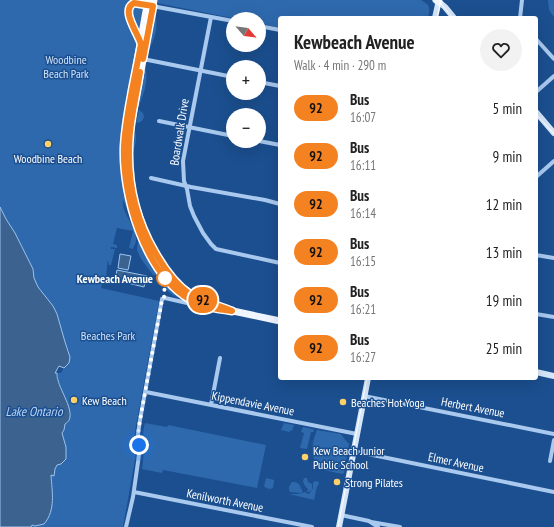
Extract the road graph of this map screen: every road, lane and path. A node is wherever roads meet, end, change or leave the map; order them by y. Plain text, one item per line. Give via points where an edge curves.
1 (522, 0) edge
2 (438, 1) edge
3 (151, 3) edge
4 (435, 16) edge
5 (452, 16) edge
6 (520, 16) edge
7 (211, 17) junction
8 (226, 20) edge
9 (266, 27) edge
10 (278, 30) edge
11 (538, 41) edge
12 (143, 59) junction
13 (554, 60) edge
14 (201, 71) junction
15 (226, 76) edge
16 (554, 76) edge
17 (266, 83) edge
18 (278, 86) edge
19 (538, 90) edge
20 (538, 114) edge
21 (159, 121) dead end
22 (190, 127) junction
23 (554, 133) edge
24 (226, 135) edge
25 (266, 142) edge
26 (278, 145) edge
27 (554, 161) edge
28 (538, 175) edge
29 (151, 178) dead end
30 (185, 185) junction
31 (278, 203) edge
32 (538, 255) edge
33 (554, 258) edge
34 (278, 263) edge
35 (208, 307) junction
36 (232, 311) junction
37 (538, 314) edge
38 (554, 317) edge
39 (278, 321) edge
40 (220, 358) dead end
41 (538, 372) edge
42 (554, 376) edge
43 (368, 380) edge
44 (146, 392) junction
45 (364, 396) junction
46 (211, 405) junction
47 (357, 434) junction
48 (554, 434) edge
49 (554, 440) edge
50 (354, 451) junction
51 (550, 461) dead end
52 (134, 492) junction
53 (554, 492) edge
54 (341, 515) junction
55 (369, 521) junction
56 (126, 527) edge
57 (312, 527) edge
58 (339, 527) edge
59 (378, 527) edge
60 (400, 527) edge

1 - 6 street
2 - 4 main road
2 - 5 main road
3 - 7 street
3 - 12 highway
3 - 35 highway via 125,130 124,163 128,195 140,233 160,271 181,293
7 - 8 street
7 - 14 street, Boardwalk Drive
9 - 10 street
11 - 13 street
12 - 14 street
12 - 36 highway via 129,137 129,166 136,207 145,232 161,262 176,281 202,300
14 - 15 street
14 - 22 street, Boardwalk Drive
16 - 19 street
17 - 18 street
20 - 23 main road
21 - 22 street
22 - 24 street
22 - 30 street, Boardwalk Drive via 183,161
25 - 26 street
27 - 28 street
29 - 30 street
30 - 31 street
30 - 34 street, Boardwalk Drive via 194,216 214,247
32 - 33 street
35 - 36 main road
35 - 44 street via 164,298 162,300
36 - 39 main road
37 - 38 street
40 - 46 street
41 - 42 main road
43 - 45 main road
44 - 46 street, Kippendavie Avenue
44 - 52 street via 138,434 139,458
45 - 47 main road
45 - 48 street, Herbert Avenue
46 - 47 street, Kippendavie Avenue
47 - 50 main road
49 - 51 street
50 - 53 street, Elmer Avenue
50 - 54 main road
52 - 56 street
52 - 57 street, Kenilworth Avenue
54 - 55 street
54 - 58 main road
55 - 59 street
55 - 60 street

